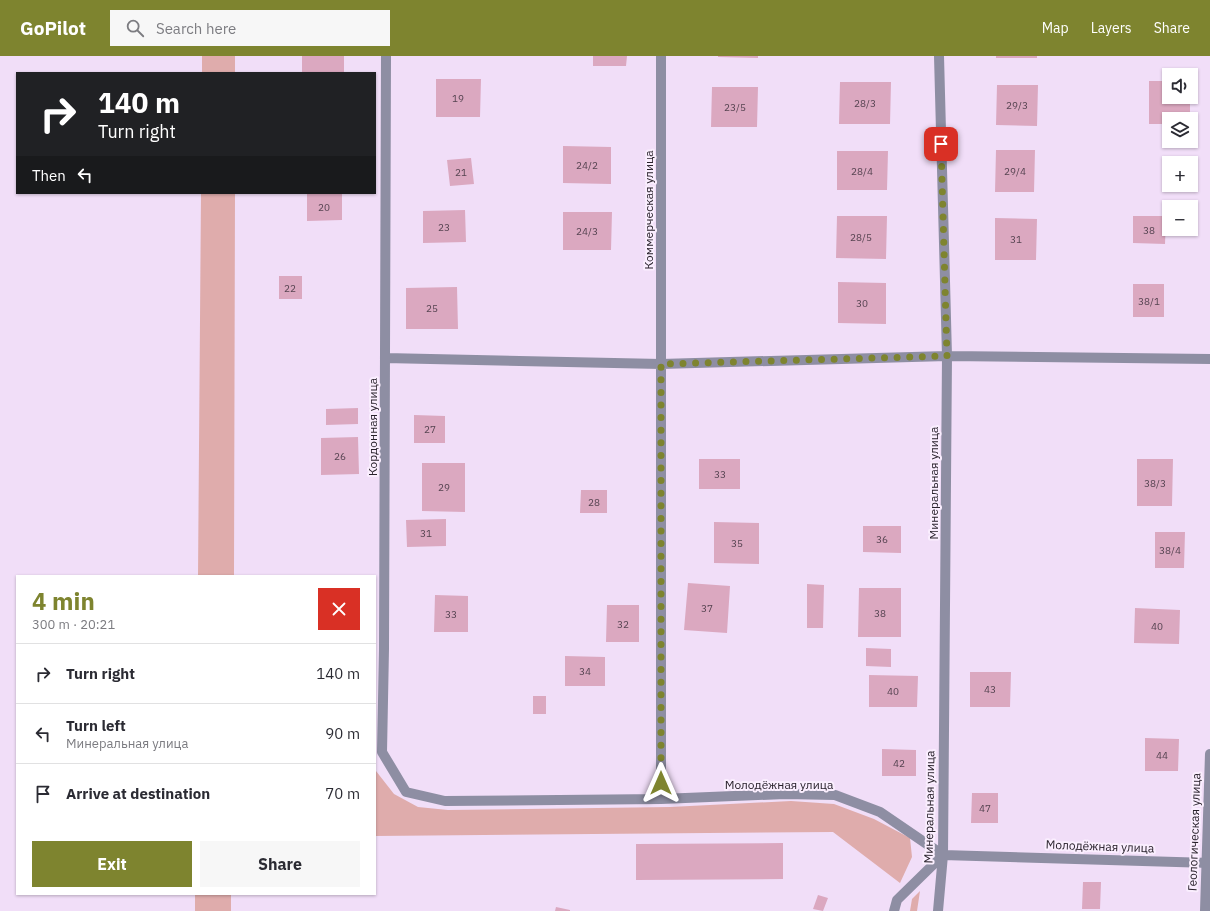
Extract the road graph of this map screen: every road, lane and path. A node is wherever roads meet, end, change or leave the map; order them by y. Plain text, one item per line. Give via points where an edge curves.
1 (386, 56) edge
2 (661, 56) edge
3 (940, 56) edge
4 (947, 356) junction
5 (385, 358) junction
6 (1210, 359) edge
7 (661, 364) junction
8 (1210, 754) edge
9 (406, 792) joint
10 (661, 799) junction
11 (942, 855) junction
12 (1208, 863) edge
13 (894, 911) edge
14 (938, 911) edge
15 (1205, 911) edge

1 - 5 street, Кордонная улица
2 - 7 street, Коммерческая улица
3 - 4 street, Минеральная улица
4 - 6 street
4 - 7 street
4 - 11 street, Минеральная улица
5 - 7 street
5 - 9 street, Кордонная улица via 382,752
7 - 10 street, Коммерческая улица
8 - 12 street, Геологическая улица
9 - 10 street, Молодёжная улица via 445,802
10 - 11 street, Молодёжная улица via 784,794 835,795 880,812
11 - 12 street, Молодёжная улица
11 - 13 street via 897,900
11 - 14 street, Минеральная улица
12 - 15 street, Геологическая улица

